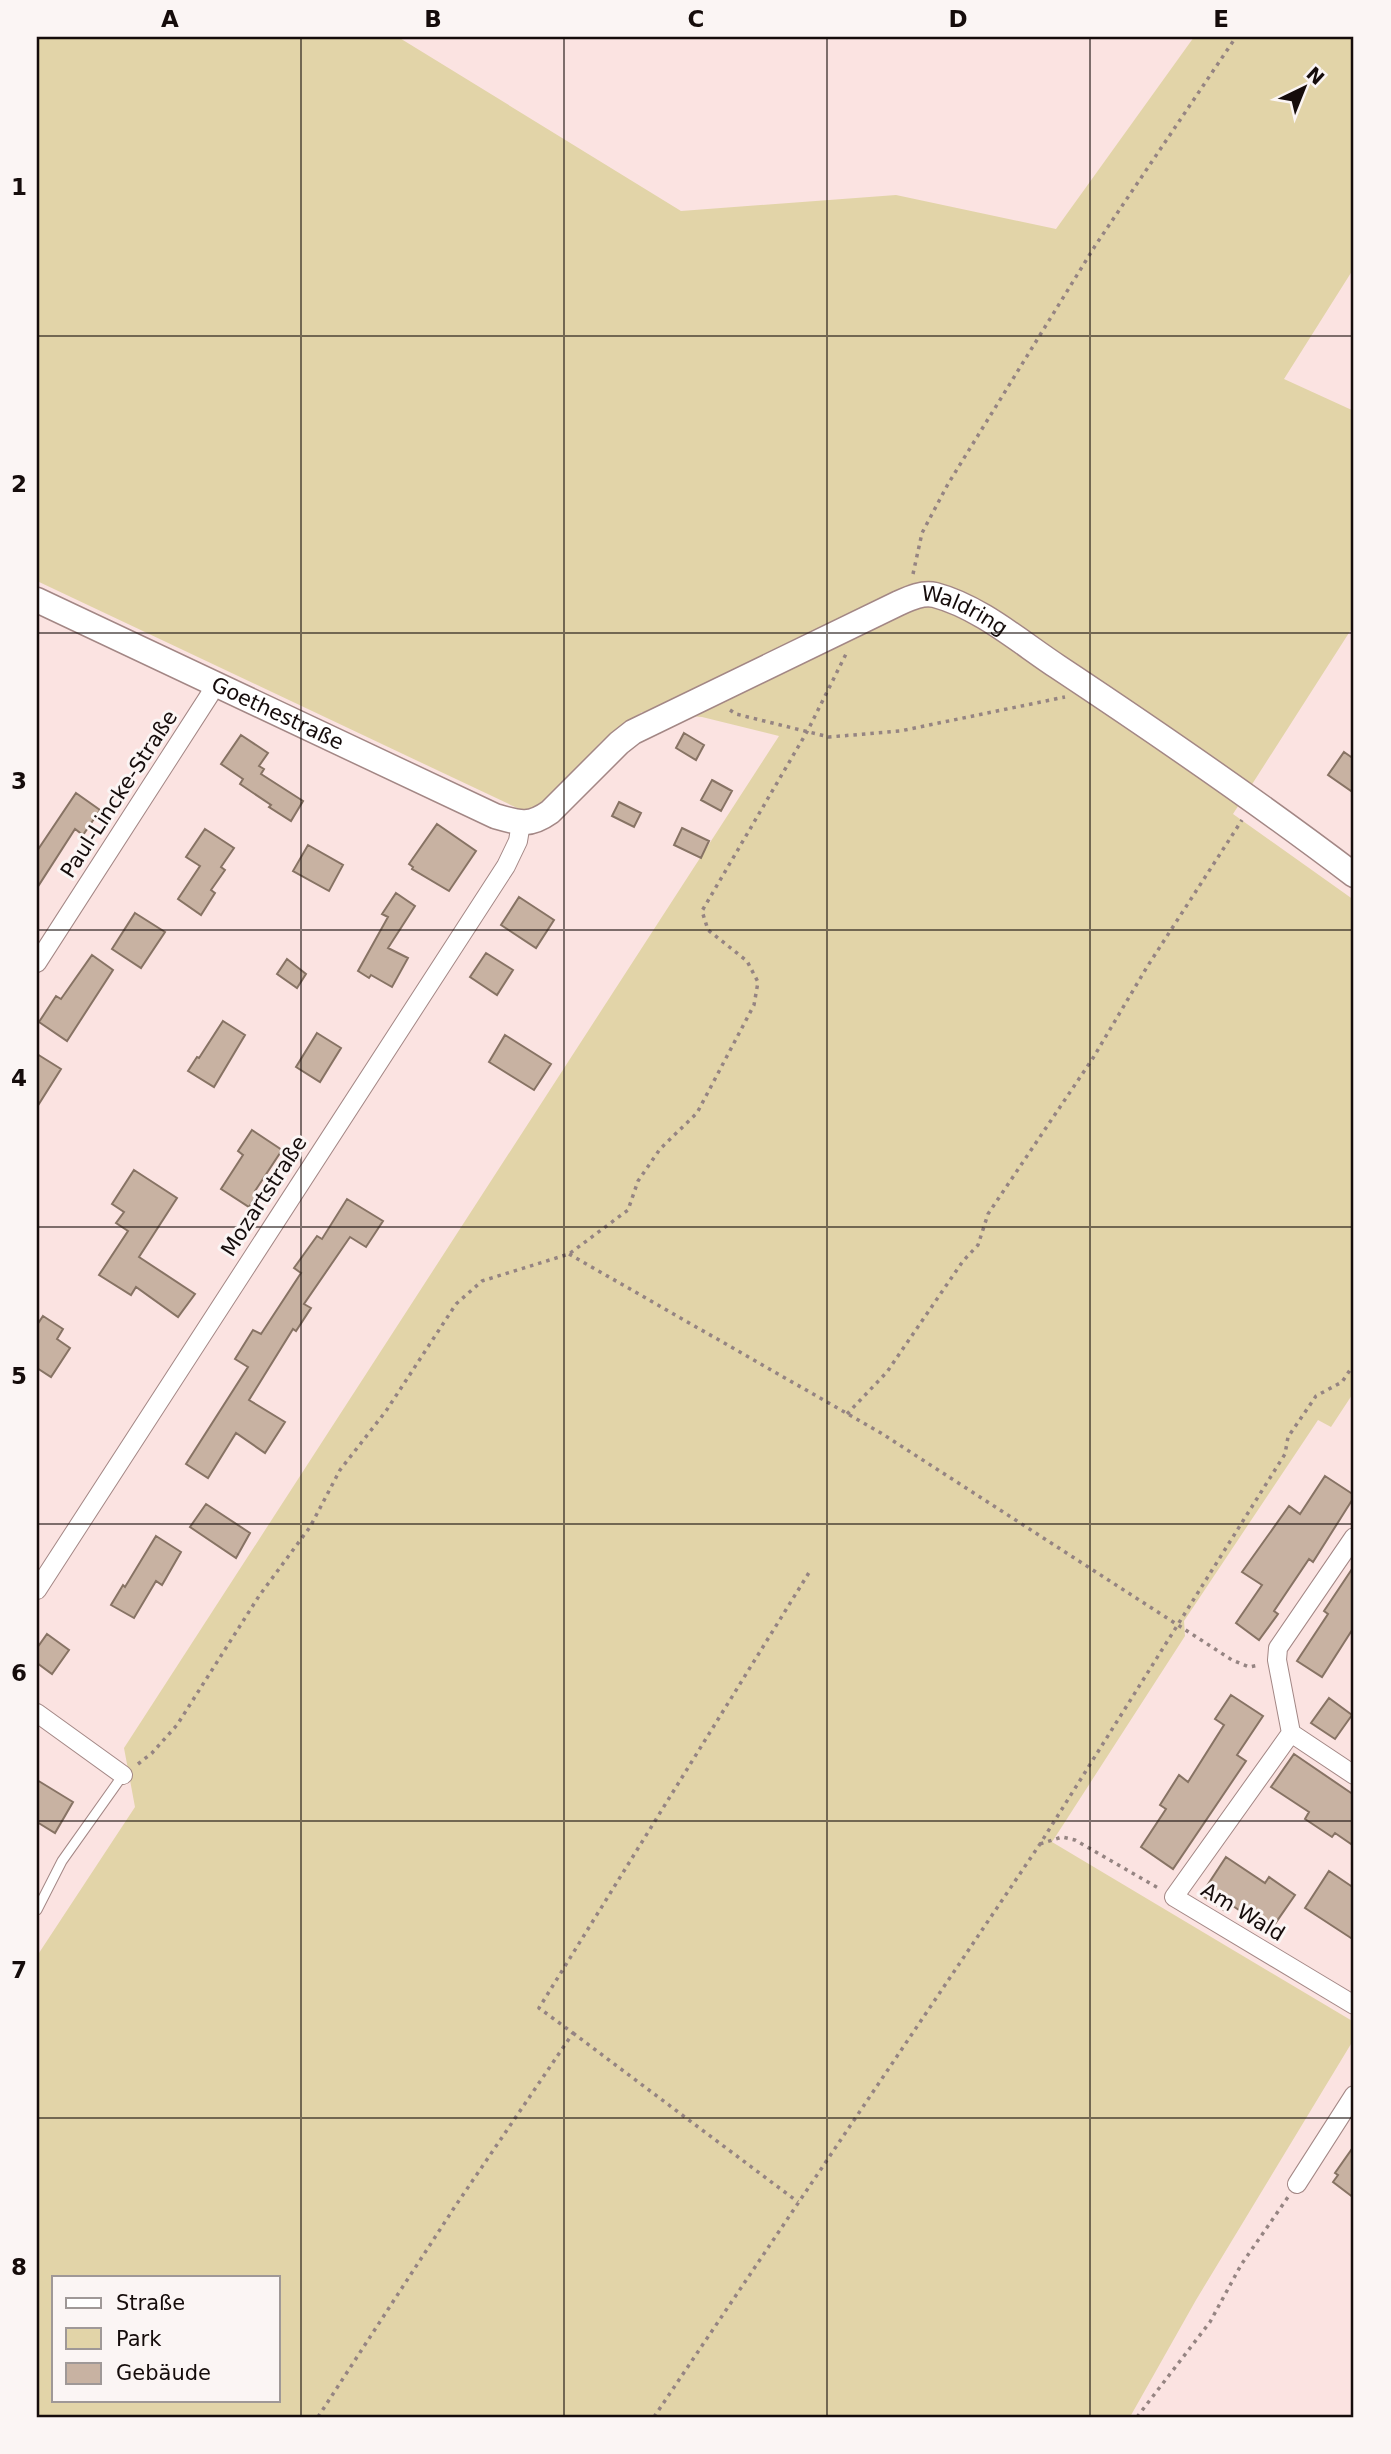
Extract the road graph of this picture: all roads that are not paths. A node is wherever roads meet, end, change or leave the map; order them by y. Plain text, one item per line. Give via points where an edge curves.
1 (37, 600) edge
2 (215, 683) junction
3 (521, 823) junction
4 (1354, 875) edge
5 (37, 963) edge
6 (1354, 1537) edge
7 (37, 1590) edge
8 (37, 1713) edge
9 (1291, 1733) junction
10 (123, 1775) joint
11 (1354, 1775) edge
12 (37, 1910) edge
13 (1354, 2005) edge
14 (1354, 2095) edge
15 (1297, 2184) road end

1 - 2 street, Goethestraße
2 - 3 street, Goethestraße via 495,816
2 - 5 street, Paul-Lincke-Straße
3 - 4 street, Waldring via 537,821 550,812 633,732 914,597 932,594 958,603 1094,691 1255,800
3 - 7 street, Mozartstraße via 506,866
6 - 9 street via 1278,1648 1276,1660
8 - 10 street
9 - 11 street
9 - 13 street, Am Wald via 1174,1898
10 - 12 lane via 62,1861
14 - 15 street

